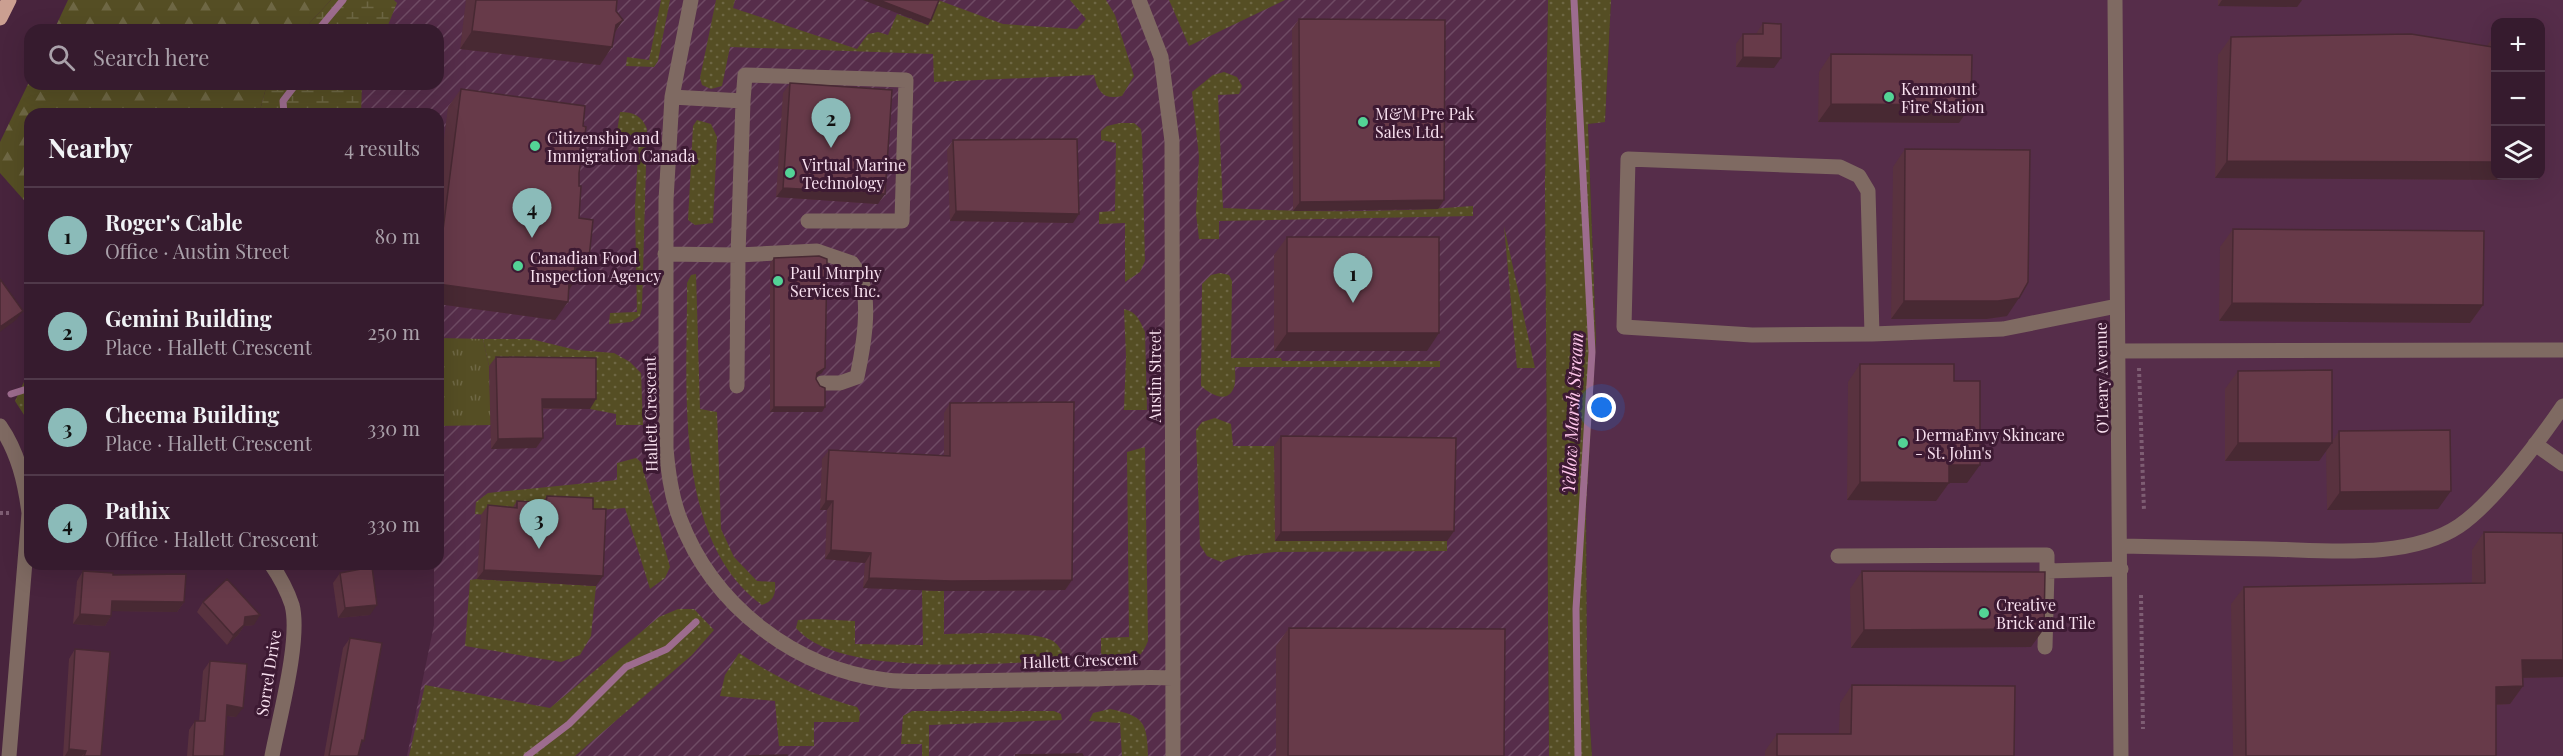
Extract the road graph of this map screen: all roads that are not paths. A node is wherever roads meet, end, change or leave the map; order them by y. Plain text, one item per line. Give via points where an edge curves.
1 (9, 0) edge
2 (691, 0) edge
3 (1139, 0) edge
4 (2115, 0) edge
5 (0, 18) edge
6 (672, 97) junction
7 (743, 101) junction
8 (808, 221) dead end
9 (665, 254) junction
10 (738, 255) junction
11 (2117, 306) junction
12 (1872, 334) junction
13 (2563, 350) edge
14 (2119, 351) junction
15 (822, 383) dead end
16 (737, 386) dead end
17 (2563, 406) edge
18 (0, 426) edge
19 (2535, 444) junction
20 (2563, 464) edge
21 (24, 480) edge
22 (2121, 546) junction
23 (1838, 555) dead end
24 (2121, 569) junction
25 (25, 570) edge
26 (275, 570) edge
27 (2047, 571) junction
28 (2045, 647) edge
29 (1173, 678) junction
30 (9, 756) edge
31 (272, 756) edge
32 (1173, 756) edge
33 (2121, 756) edge

1 - 5 main road
2 - 6 street, Hallett Crescent
3 - 29 street, Austin Street via 1161,57 1172,141
4 - 11 street, O'Leary Avenue
6 - 7 street
6 - 9 street, Hallett Crescent
7 - 8 street via 746,75 906,80 902,221
7 - 10 street
9 - 10 street
9 - 29 street, Hallett Crescent via 669,482 680,520 715,582 764,631 794,650 856,674 886,680
10 - 15 street via 818,251 852,263 861,279 864,301 864,343 857,376 840,383
10 - 16 street
11 - 12 street via 2003,329
11 - 14 street, O'Leary Avenue
12 - 12 street via 1752,335 1624,327 1628,159 1830,166 1859,176 1868,191
13 - 14 street
14 - 22 street, O'Leary Avenue
17 - 19 street
18 - 21 street via 18,459
19 - 20 street
19 - 22 street via 2479,512 2435,538 2390,548 2348,551
22 - 24 street, O'Leary Avenue
23 - 27 street via 2047,555
24 - 27 street
24 - 33 street, O'Leary Avenue
25 - 30 street
26 - 31 street, Sorrel Drive via 292,607 295,635
27 - 28 street
29 - 32 street, Austin Street

